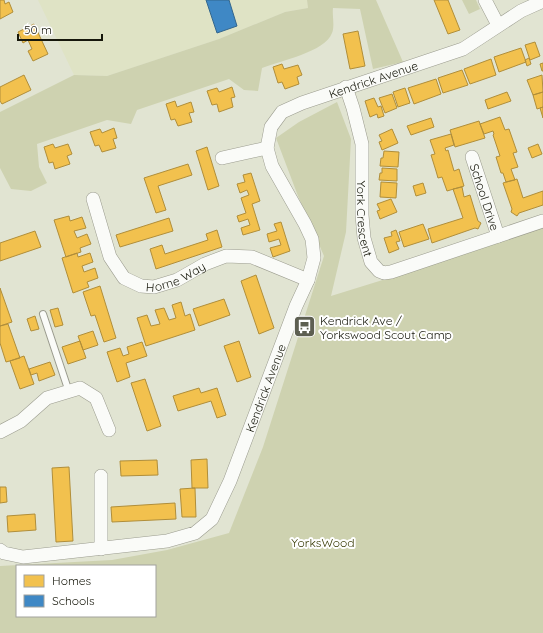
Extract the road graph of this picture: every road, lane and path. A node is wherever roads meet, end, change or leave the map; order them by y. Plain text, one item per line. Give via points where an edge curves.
1 (485, 0) edge
2 (543, 1) edge
3 (498, 25) junction
4 (346, 87) junction
5 (267, 148) junction
6 (472, 157) dead end
7 (222, 158) dead end
8 (93, 199) dead end
9 (543, 221) edge
10 (498, 236) junction
11 (308, 280) junction
12 (43, 314) dead end
13 (69, 392) junction
14 (109, 430) dead end
15 (0, 432) edge
16 (100, 476) dead end
17 (101, 549) junction
18 (0, 550) edge

1 - 3 street
2 - 3 street, Kendrick Avenue
3 - 4 street, Kendrick Avenue via 463,49
4 - 5 street, Kendrick Avenue via 282,112 271,127
4 - 10 street, York Crescent via 362,144 364,238 371,262 379,271 391,272
5 - 7 street
5 - 11 street, Kendrick Avenue via 272,166 312,239 314,258
6 - 10 street, School Drive
8 - 11 street, Horne Way via 110,257 124,278 141,286 154,287 178,280 205,264 226,256 252,257
9 - 10 street, York Crescent
11 - 17 street, Kendrick Avenue via 230,481 212,519 195,533 167,541
12 - 13 lane
13 - 14 street via 80,388 96,398
13 - 15 street via 47,398 21,421
16 - 17 street
17 - 18 street, Kendrick Avenue via 23,557

